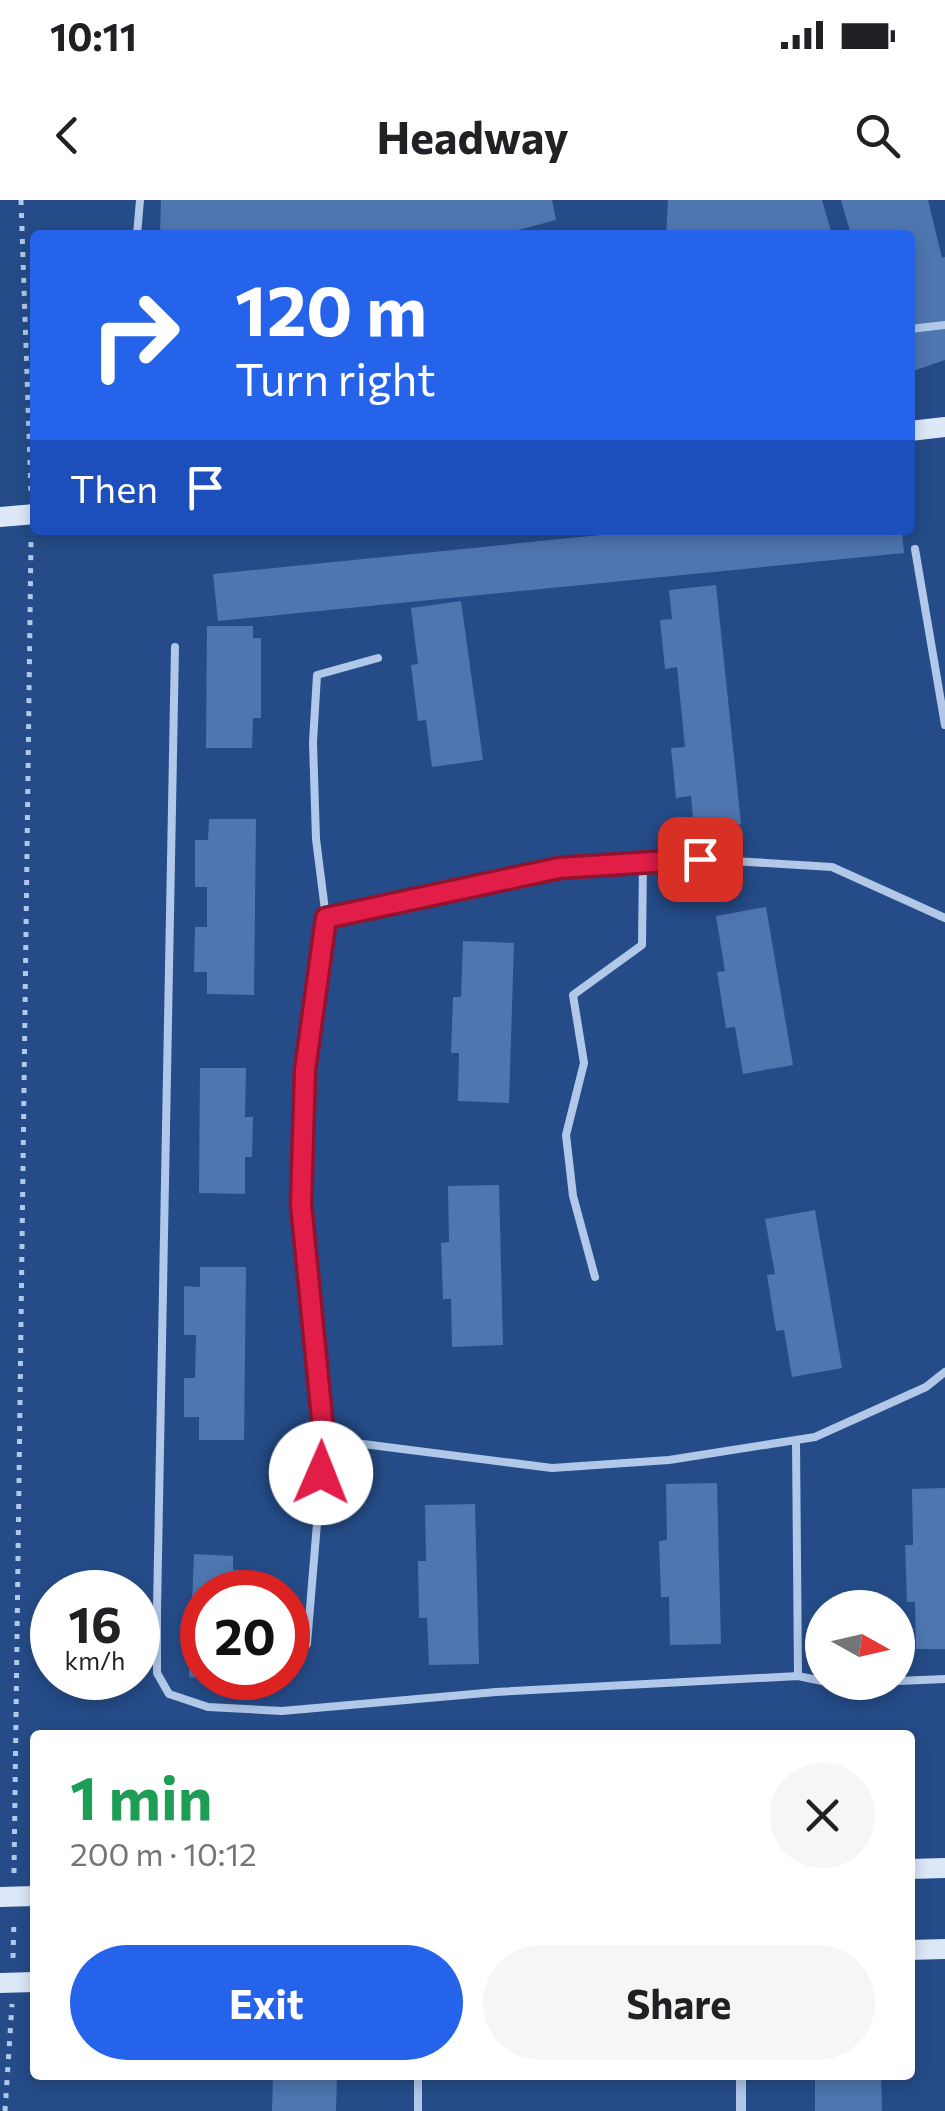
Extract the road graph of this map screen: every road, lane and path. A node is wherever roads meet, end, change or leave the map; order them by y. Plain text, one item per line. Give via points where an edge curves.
1 (22, 200) edge
2 (140, 200) edge
3 (137, 230) edge
4 (945, 325) edge
5 (915, 328) edge
6 (945, 427) edge
7 (30, 428) edge
8 (915, 430) edge
9 (30, 514) edge
10 (0, 517) edge
11 (33, 535) edge
12 (915, 549) dead end
13 (175, 647) dead end
14 (378, 658) dead end
15 (945, 726) edge
16 (643, 863) junction
17 (326, 918) junction
18 (945, 918) edge
19 (595, 1277) dead end
20 (945, 1372) edge
21 (324, 1439) junction
22 (796, 1440) junction
23 (310, 1608) edge
24 (798, 1676) junction
25 (805, 1678) edge
26 (945, 1679) edge
27 (915, 1681) edge
28 (915, 1868) edge
29 (945, 1868) edge
30 (16, 1897) edge
31 (945, 1949) edge
32 (915, 1950) edge
33 (6, 1983) edge
34 (418, 2080) edge
35 (741, 2080) edge
36 (5, 2111) edge
37 (418, 2111) edge
38 (741, 2111) edge

1 - 7 path
2 - 3 lane
4 - 5 lane
6 - 8 main road
9 - 10 main road
11 - 30 path
12 - 15 lane
13 - 24 lane via 157,1610 157,1673 168,1694 208,1708 282,1711
14 - 17 lane via 317,675 316,839
16 - 17 lane via 559,868
16 - 18 lane via 700,859 832,867
16 - 19 lane via 642,945 573,995 584,1063 566,1135 573,1196
17 - 21 lane via 305,1070 301,1204
20 - 22 lane via 926,1387
21 - 22 lane via 552,1468 669,1460
21 - 23 lane
22 - 24 lane
24 - 25 lane
26 - 27 lane
28 - 29 main road
30 - 33 path
31 - 32 main road
33 - 36 path
34 - 37 lane
35 - 38 street

